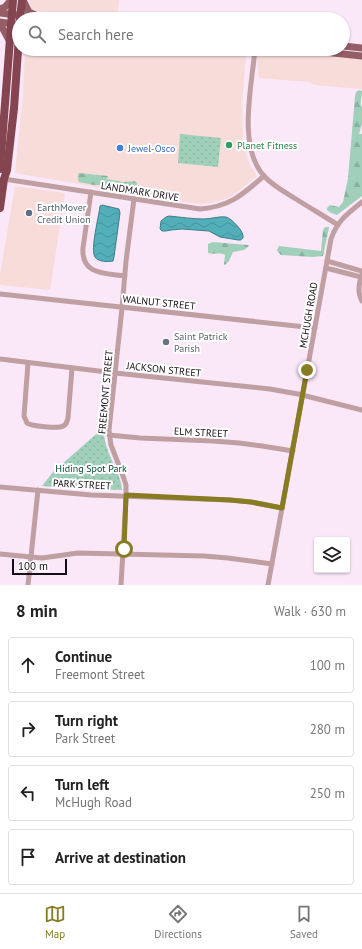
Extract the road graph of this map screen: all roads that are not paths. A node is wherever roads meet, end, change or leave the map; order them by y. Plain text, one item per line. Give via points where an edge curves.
1 (12, 0) edge
2 (22, 0) edge
3 (0, 9) edge
4 (20, 12) edge
5 (29, 12) edge
6 (0, 13) edge
7 (12, 15) joint
8 (12, 21) edge
9 (0, 22) edge
10 (0, 26) edge
11 (12, 37) edge
12 (10, 42) junction
13 (350, 47) edge
14 (362, 48) edge
15 (350, 55) edge
16 (18, 56) edge
17 (254, 56) edge
18 (362, 56) edge
19 (0, 169) edge
20 (264, 176) junction
21 (4, 179) junction
22 (91, 192) junction
23 (134, 199) junction
24 (362, 202) edge
25 (0, 208) edge
26 (338, 225) junction
27 (328, 261) junction
28 (326, 268) junction
29 (362, 274) edge
30 (125, 276) junction
31 (0, 294) edge
32 (362, 301) edge
33 (122, 308) junction
34 (315, 328) junction
35 (0, 359) edge
36 (28, 363) junction
37 (72, 368) junction
38 (115, 373) junction
39 (303, 395) junction
40 (362, 410) edge
41 (109, 435) junction
42 (293, 451) junction
43 (0, 487) edge
44 (38, 490) junction
45 (126, 495) junction
46 (282, 508) junction
47 (0, 554) edge
48 (123, 555) junction
49 (30, 557) junction
50 (272, 564) junction
51 (28, 585) edge
52 (121, 585) edge
53 (268, 585) edge

1 - 3 main road
1 - 7 highway
2 - 4 highway
2 - 5 main road
6 - 7 main road
8 - 9 main road
10 - 12 main road
11 - 12 highway
12 - 19 highway
13 - 14 main road
15 - 18 main road
16 - 21 highway
17 - 20 street via 248,137 252,157
19 - 21 highway
20 - 23 street, LANDMARK DRIVE via 234,200 214,207 200,209
20 - 26 street
21 - 22 street, LANDMARK DRIVE
21 - 25 highway
22 - 23 street, LANDMARK DRIVE
22 - 30 street via 83,248 85,263 98,272
23 - 30 street, FREEMONT STREET
24 - 26 street, MCHUGH ROAD via 345,215
26 - 27 street, MCHUGH ROAD via 331,239
27 - 28 street, MCHUGH ROAD
27 - 29 street
28 - 29 street
28 - 34 street, MCHUGH ROAD
29 - 32 street via 358,290
30 - 33 street, FREEMONT STREET
31 - 33 street, WALNUT STREET
33 - 34 street, WALNUT STREET
33 - 38 street, FREEMONT STREET
34 - 39 street, MCHUGH ROAD
35 - 36 street, JACKSON STREET
36 - 37 street, JACKSON STREET
36 - 37 street via 24,416 27,423 32,426 62,427 66,423
37 - 38 street, JACKSON STREET
38 - 39 street, JACKSON STREET via 270,389
38 - 41 street, FREEMONT STREET
39 - 40 street, JACKSON STREET
39 - 42 street, MCHUGH ROAD
41 - 42 street, ELM STREET via 218,441
41 - 45 street, FREEMONT STREET via 126,485
42 - 46 street, MCHUGH ROAD
43 - 44 street, PARK STREET
44 - 45 street, PARK STREET
44 - 49 street
45 - 46 street, PARK STREET via 230,500
45 - 48 street, FREEMONT STREET
46 - 50 street, MCHUGH ROAD
47 - 49 street
48 - 49 street via 78,553
48 - 50 street via 226,558
48 - 52 street, FREEMONT STREET
49 - 51 street
50 - 53 street, MCHUGH ROAD

